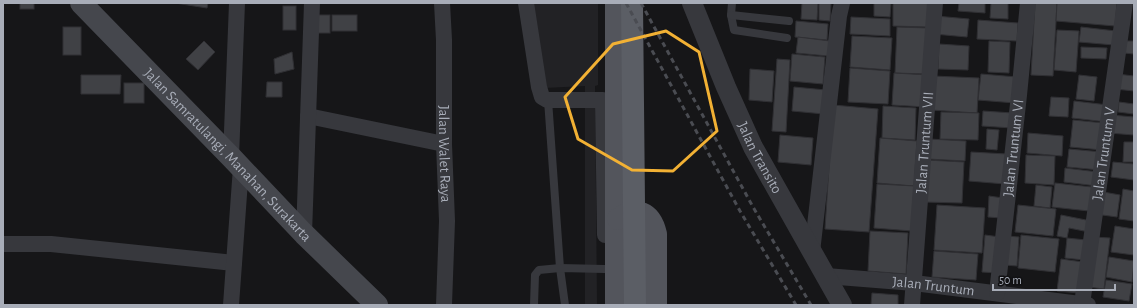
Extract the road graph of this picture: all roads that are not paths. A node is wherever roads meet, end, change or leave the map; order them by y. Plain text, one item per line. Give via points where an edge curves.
1 (81, 3) edge
2 (237, 3) edge
3 (312, 3) edge
4 (442, 3) edge
5 (526, 3) edge
6 (616, 3) edge
7 (632, 3) edge
8 (692, 3) edge
9 (732, 3) edge
10 (842, 3) edge
11 (935, 3) edge
12 (1028, 3) edge
13 (1125, 3) edge
14 (731, 15) junction
15 (789, 21) dead end
16 (787, 38) dead end
17 (548, 100) junction
18 (308, 116) junction
19 (444, 144) junction
20 (236, 162) junction
21 (304, 234) junction
22 (605, 235) junction
23 (3, 244) edge
24 (812, 252) junction
25 (234, 263) junction
26 (560, 268) junction
27 (605, 269) junction
28 (826, 276) junction
29 (914, 283) junction
30 (997, 293) junction
31 (231, 305) edge
32 (377, 305) edge
33 (444, 305) edge
34 (534, 305) edge
35 (565, 305) edge
36 (604, 305) edge
37 (616, 305) edge
38 (635, 305) edge
39 (656, 305) edge
40 (842, 305) edge
41 (912, 305) edge
42 (1085, 305) edge

1 - 20 main road, Jalan Samratulangi, Manahan, Surakarta
2 - 20 street
3 - 18 street
4 - 19 street, Jalan Walet Raya
5 - 17 street via 539,87 542,97
6 - 37 main road
7 - 38 highway
8 - 24 street, Jalan Transito via 752,147
9 - 14 lane
10 - 24 street
11 - 29 street, Jalan Truntum VII
12 - 30 street, Jalan Truntum VI
13 - 42 street, Jalan Truntum V
14 - 15 lane
14 - 16 lane via 736,32
17 - 22 street via 603,100
17 - 26 lane
18 - 19 street
18 - 21 street
19 - 33 street, Jalan Walet Raya via 447,221
20 - 21 main road, Jalan Samratulangi, Manahan, Surakarta
20 - 25 street
21 - 32 main road, Jalan Samratulangi, Manahan, Surakarta
22 - 27 main road
22 - 39 main road via 612,223 628,213 644,214 654,224
23 - 25 street via 51,244
24 - 28 street, Jalan Transito
25 - 31 street
26 - 27 lane
26 - 34 lane via 539,270 535,275
26 - 35 lane
27 - 36 main road
28 - 29 street, Jalan Truntum
28 - 40 street, Jalan Transito
29 - 30 street, Jalan Truntum
29 - 41 street, Jalan Truntum VII
30 - 42 street, Jalan Truntum

